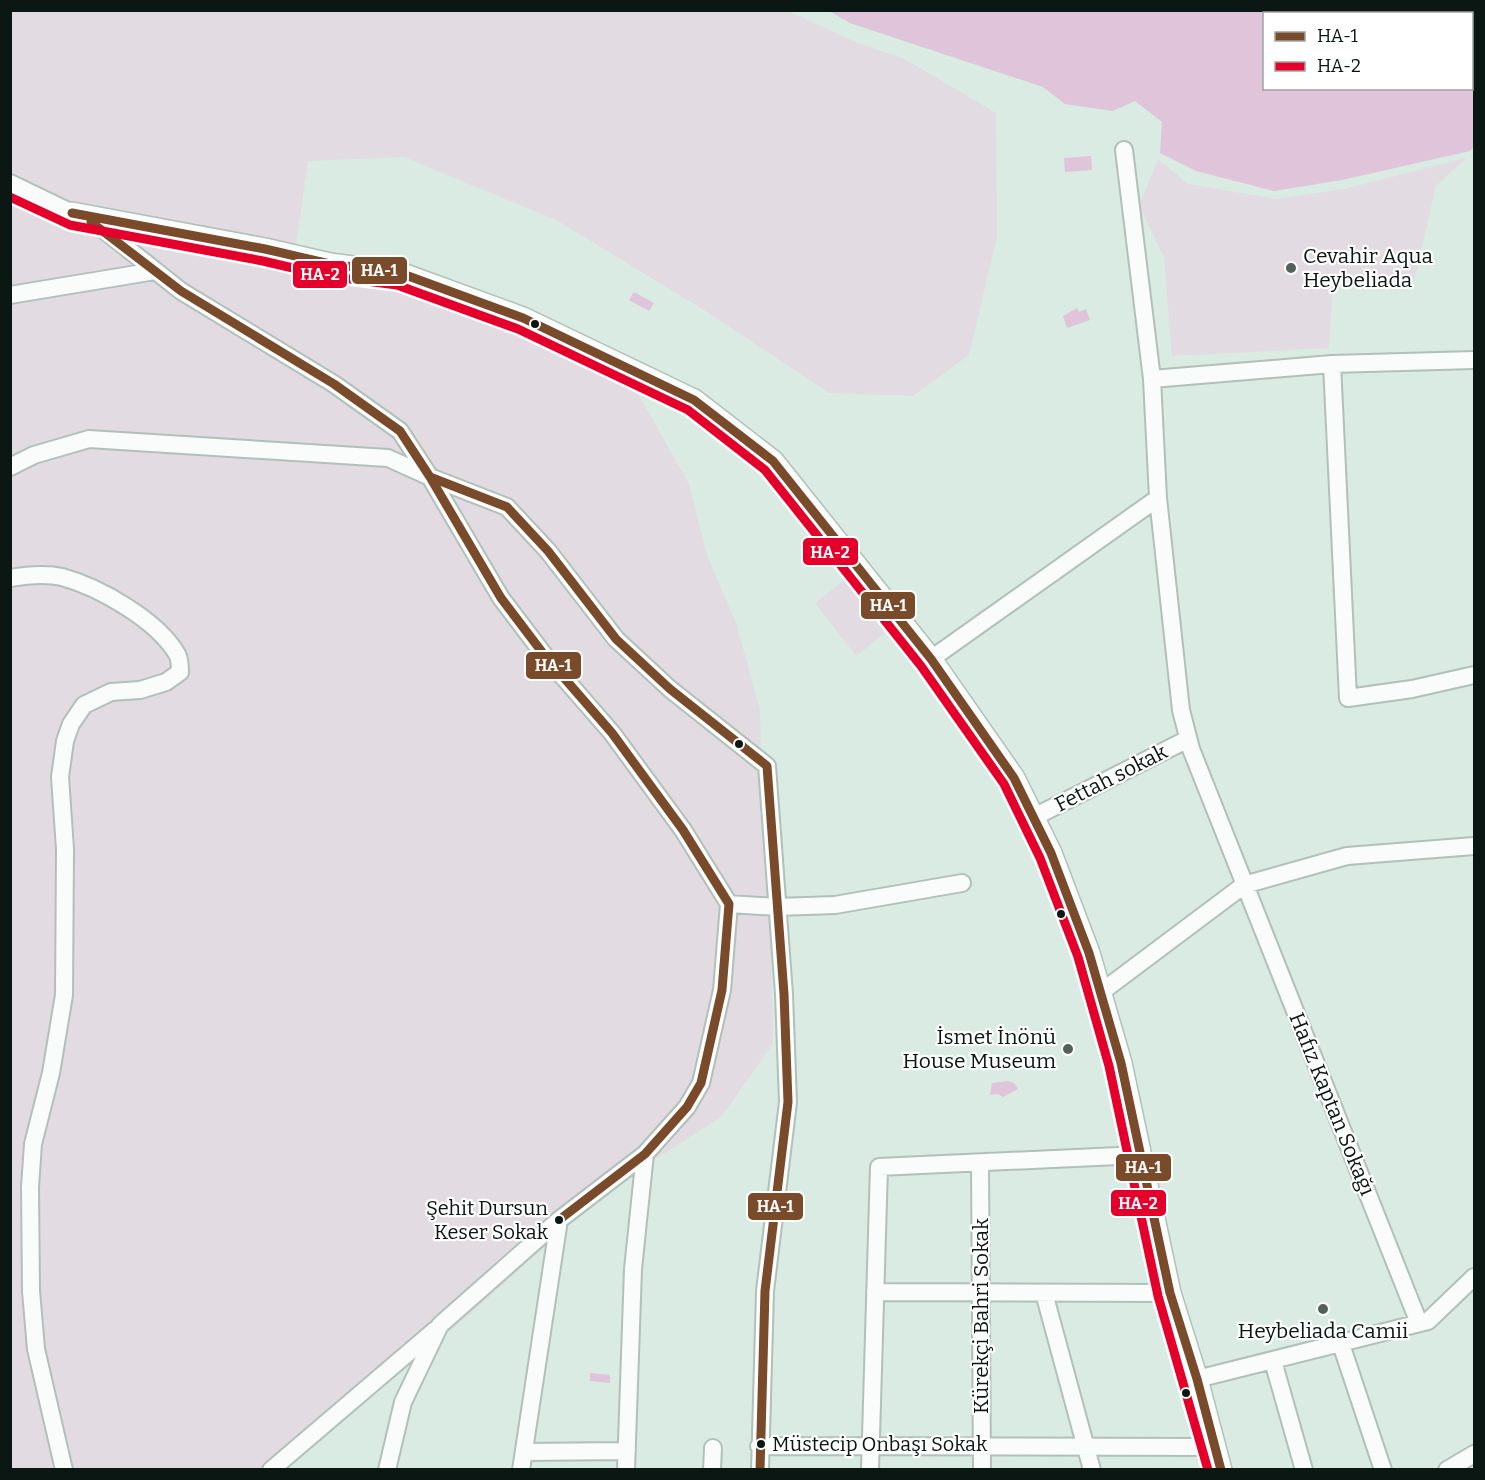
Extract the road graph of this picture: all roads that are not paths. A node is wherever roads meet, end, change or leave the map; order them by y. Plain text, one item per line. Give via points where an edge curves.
1 (1124, 150) dead end
2 (10, 183) edge
3 (72, 213) junction
4 (155, 271) junction
5 (10, 295) edge
6 (1474, 360) edge
7 (1332, 364) junction
8 (1152, 379) junction
9 (10, 467) edge
10 (430, 477) junction
11 (1158, 498) junction
12 (10, 578) edge
13 (931, 659) junction
14 (1474, 675) edge
15 (1188, 739) junction
16 (1034, 817) junction
17 (1474, 846) edge
18 (962, 883) dead end
19 (1244, 885) junction
20 (729, 904) junction
21 (777, 907) junction
22 (1100, 993) junction
23 (645, 1154) junction
24 (1140, 1155) junction
25 (980, 1163) junction
26 (559, 1220) junction
27 (1474, 1277) edge
28 (875, 1292) junction
29 (980, 1293) junction
30 (1044, 1293) junction
31 (1170, 1293) junction
32 (1419, 1323) junction
33 (440, 1324) junction
34 (1341, 1344) junction
35 (1273, 1360) junction
36 (1197, 1379) junction
37 (759, 1446) junction
38 (870, 1447) junction
39 (981, 1447) junction
40 (1085, 1447) junction
41 (1214, 1447) junction
42 (713, 1448) dead end
43 (627, 1451) junction
44 (524, 1452) junction
45 (1474, 1454) edge
46 (64, 1470) edge
47 (271, 1470) edge
48 (387, 1470) edge
49 (521, 1470) edge
50 (626, 1470) edge
51 (712, 1470) edge
52 (760, 1470) edge
53 (870, 1470) edge
54 (982, 1470) edge
55 (1092, 1470) edge
56 (1221, 1470) edge
57 (1304, 1470) edge
58 (1383, 1470) edge
59 (1447, 1470) edge

1 - 8 street, Hafız Kaptan Sokağı
2 - 3 street
3 - 4 street via 99,226
3 - 13 street via 330,264 400,273 523,318 694,400 773,461
4 - 5 street
4 - 10 street via 181,291 334,384 400,431
6 - 7 street
7 - 8 street
7 - 14 street via 1347,698
8 - 11 street, Hafız Kaptan Sokağı
9 - 10 street via 34,455 89,440 388,458
10 - 20 street via 501,598 612,733 683,830
10 - 21 street via 507,507 548,551 616,639 670,689 767,766
11 - 13 street
11 - 15 street, Hafız Kaptan Sokağı via 1181,710
12 - 46 street via 61,577 122,604 165,638 178,656 180,672 166,682 140,690 111,692 84,705 65,741 60,777 65,849 64,995 51,1073 33,1144 30,1187 36,1349
13 - 16 street via 1014,778
15 - 16 street, Fettah sokak
15 - 19 street, Hafız Kaptan Sokağı
16 - 22 street via 1089,953
17 - 19 street via 1347,856
18 - 21 street via 835,904
19 - 22 street
19 - 32 street, Hafız Kaptan Sokağı
20 - 21 street
20 - 23 street via 722,990 701,1083 687,1107
21 - 37 street via 788,1102 765,1292
22 - 24 street via 1121,1063
23 - 26 street
23 - 43 street via 633,1269
24 - 25 street
24 - 31 street
25 - 28 street via 879,1167
25 - 29 street, Kürekçi Bahri Sokak
26 - 33 street
26 - 44 street
27 - 32 street via 1428,1321
28 - 29 street
28 - 38 street
29 - 30 street
29 - 39 street, Kürekçi Bahri Sokak
30 - 31 street
30 - 40 street
31 - 36 street
32 - 34 street
33 - 47 street
33 - 48 street via 403,1402
34 - 35 street
34 - 58 street
35 - 36 street
35 - 57 street
36 - 41 street
37 - 38 street
37 - 52 street
38 - 39 street
38 - 53 street
39 - 40 street
39 - 54 street, Kürekçi Bahri Sokak
40 - 41 street
40 - 55 street
41 - 56 street
42 - 51 street
43 - 44 street
43 - 50 street
44 - 49 street
45 - 59 street

